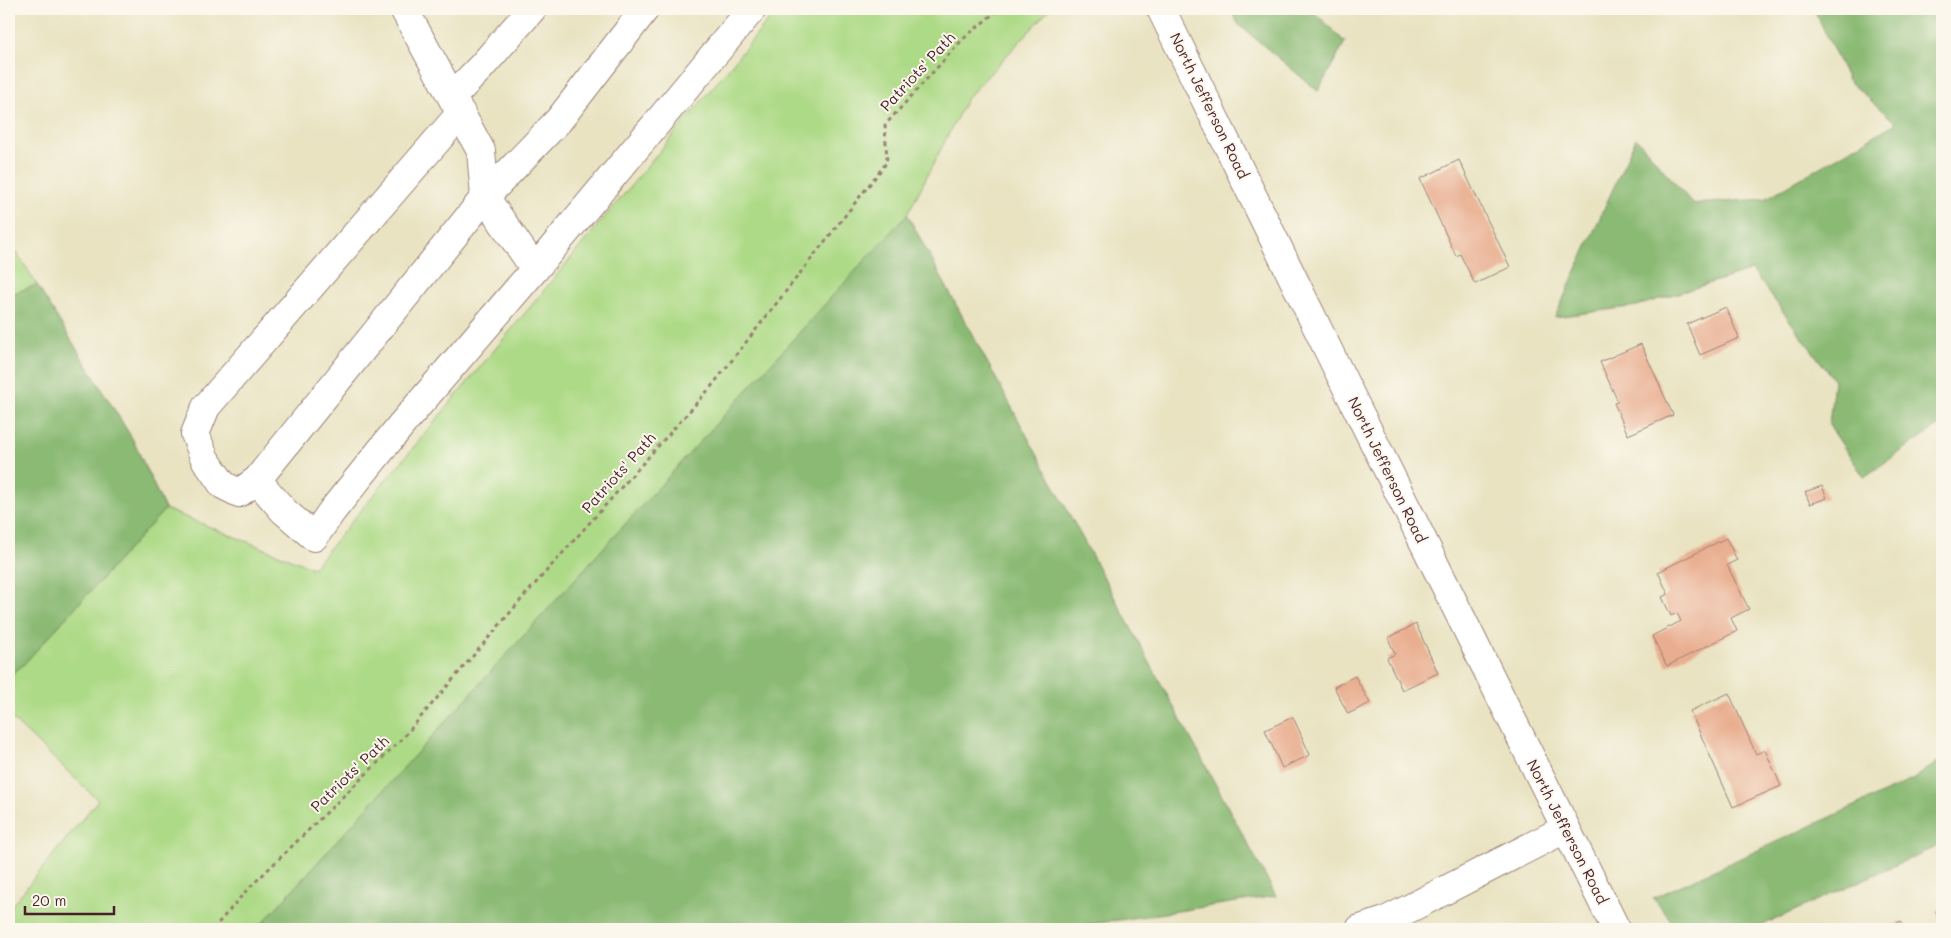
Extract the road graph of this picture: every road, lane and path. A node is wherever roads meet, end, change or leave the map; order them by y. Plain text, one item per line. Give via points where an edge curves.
1 (404, 9) edge
2 (532, 9) edge
3 (645, 9) edge
4 (752, 9) edge
5 (999, 9) edge
6 (1161, 9) edge
7 (457, 105) junction
8 (485, 197) junction
9 (536, 269) junction
10 (257, 480) junction
11 (1565, 829) junction
12 (213, 929) edge
13 (1360, 929) edge
14 (1616, 929) edge

1 - 7 street
2 - 7 street via 481,67
3 - 8 street via 559,120
4 - 9 street
5 - 12 path, Patriots' Path via 963,39 885,125 887,162 710,387 402,739 246,891
6 - 11 street, North Jefferson Road
7 - 8 street via 481,151
7 - 10 street via 206,407 195,434 205,459 223,485 239,493
8 - 9 street
8 - 10 street
9 - 10 street via 402,424 314,537 284,511
11 - 13 street via 1385,920
11 - 14 street, North Jefferson Road

